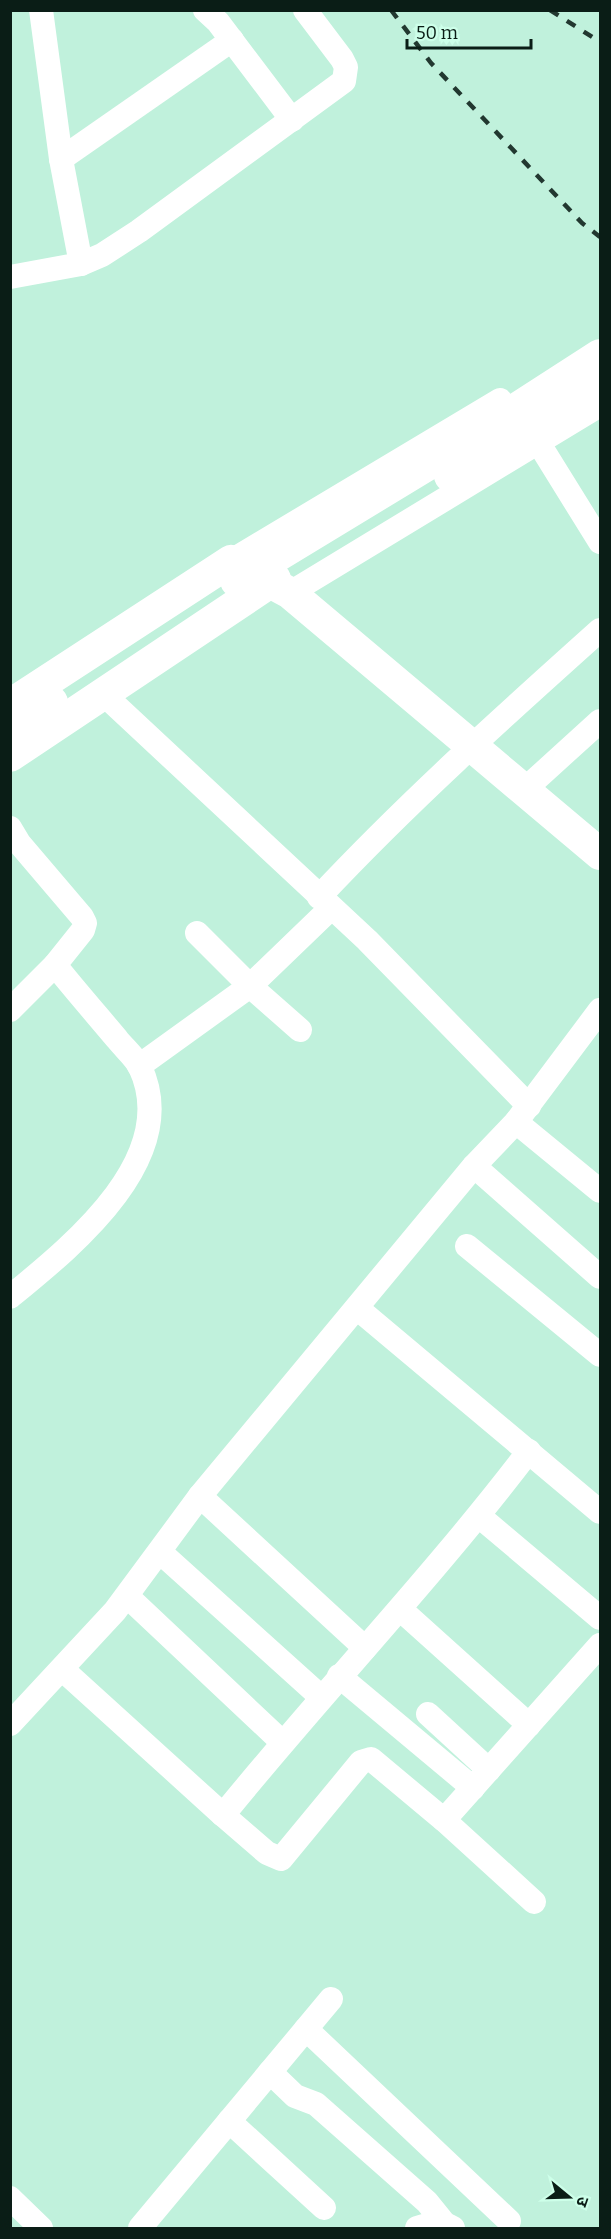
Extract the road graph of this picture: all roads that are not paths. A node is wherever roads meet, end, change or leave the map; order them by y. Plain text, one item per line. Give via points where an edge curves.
1 (41, 10) edge
2 (205, 10) edge
3 (305, 10) edge
4 (232, 40) junction
5 (292, 120) junction
6 (61, 159) junction
7 (81, 264) junction
8 (10, 277) edge
9 (600, 355) edge
10 (600, 385) edge
11 (501, 400) dead end
12 (600, 405) edge
13 (538, 442) junction
14 (600, 542) edge
15 (231, 561) junction
16 (290, 592) junction
17 (600, 630) edge
18 (113, 703) junction
19 (10, 705) edge
20 (600, 721) edge
21 (10, 731) edge
22 (471, 745) junction
23 (10, 756) edge
24 (10, 766) edge
25 (524, 790) junction
26 (13, 840) edge
27 (595, 843) edge
28 (325, 902) junction
29 (197, 933) dead end
30 (55, 965) junction
31 (250, 986) junction
32 (10, 1010) edge
33 (600, 1010) edge
34 (300, 1030) dead end
35 (140, 1066) junction
36 (522, 1114) junction
37 (474, 1166) junction
38 (600, 1191) edge
39 (468, 1246) dead end
40 (600, 1277) edge
41 (10, 1297) edge
42 (357, 1308) junction
43 (600, 1355) edge
44 (529, 1451) junction
45 (200, 1496) junction
46 (600, 1512) edge
47 (479, 1516) junction
48 (160, 1552) junction
49 (127, 1596) junction
50 (400, 1609) junction
51 (600, 1618) edge
52 (600, 1645) edge
53 (365, 1648) junction
54 (62, 1669) junction
55 (339, 1676) junction
56 (321, 1697) junction
57 (428, 1714) dead end
58 (13, 1717) edge
59 (529, 1725) junction
60 (282, 1742) junction
61 (481, 1779) junction
62 (223, 1815) junction
63 (444, 1820) junction
64 (534, 1902) dead end
65 (331, 1999) dead end
66 (306, 2029) junction
67 (270, 2072) junction
68 (229, 2121) junction
69 (10, 2198) edge
70 (324, 2208) dead end
71 (509, 2221) dead end
72 (448, 2226) edge
73 (41, 2229) edge
74 (140, 2229) edge
75 (417, 2229) edge

1 - 6 street
2 - 4 street
3 - 5 street via 342,59 347,75 339,86
4 - 5 street
4 - 6 street
5 - 7 street via 139,231
6 - 7 street
7 - 8 street
9 - 21 main road via 473,437 165,623
10 - 23 main road via 269,583
11 - 15 street
12 - 13 street
13 - 14 street
13 - 16 street
15 - 16 main road
15 - 19 main road
16 - 18 main road via 265,604
16 - 22 main road
17 - 22 street
18 - 24 main road via 37,759
18 - 28 street
20 - 25 street
22 - 25 main road
22 - 28 street via 380,833
25 - 27 main road
26 - 30 street via 85,923 80,936
28 - 31 street
28 - 36 street via 367,939
29 - 31 street
30 - 32 street
30 - 35 street
31 - 34 street
31 - 35 street
33 - 36 street
35 - 41 street via 149,1101 146,1135 129,1175 94,1222 61,1256
36 - 37 street
36 - 38 street
37 - 40 street
37 - 42 street
39 - 43 street
42 - 44 street
42 - 45 street
44 - 46 street
44 - 47 street
45 - 48 street
45 - 53 street
47 - 50 street
47 - 51 street
48 - 49 street
48 - 56 street
49 - 54 street
49 - 60 street
50 - 53 street
50 - 59 street
52 - 59 street
53 - 55 street
54 - 58 street
54 - 62 street
55 - 56 street
55 - 61 street
56 - 60 street
57 - 61 street
59 - 61 street
60 - 62 street
61 - 63 street
62 - 63 street via 267,1853 281,1859 361,1762 371,1759
63 - 64 street
65 - 66 street
66 - 67 street
66 - 71 street
67 - 68 street
67 - 72 street via 295,2096 316,2104 427,2202
68 - 70 street
68 - 74 street
69 - 73 street
72 - 75 street

